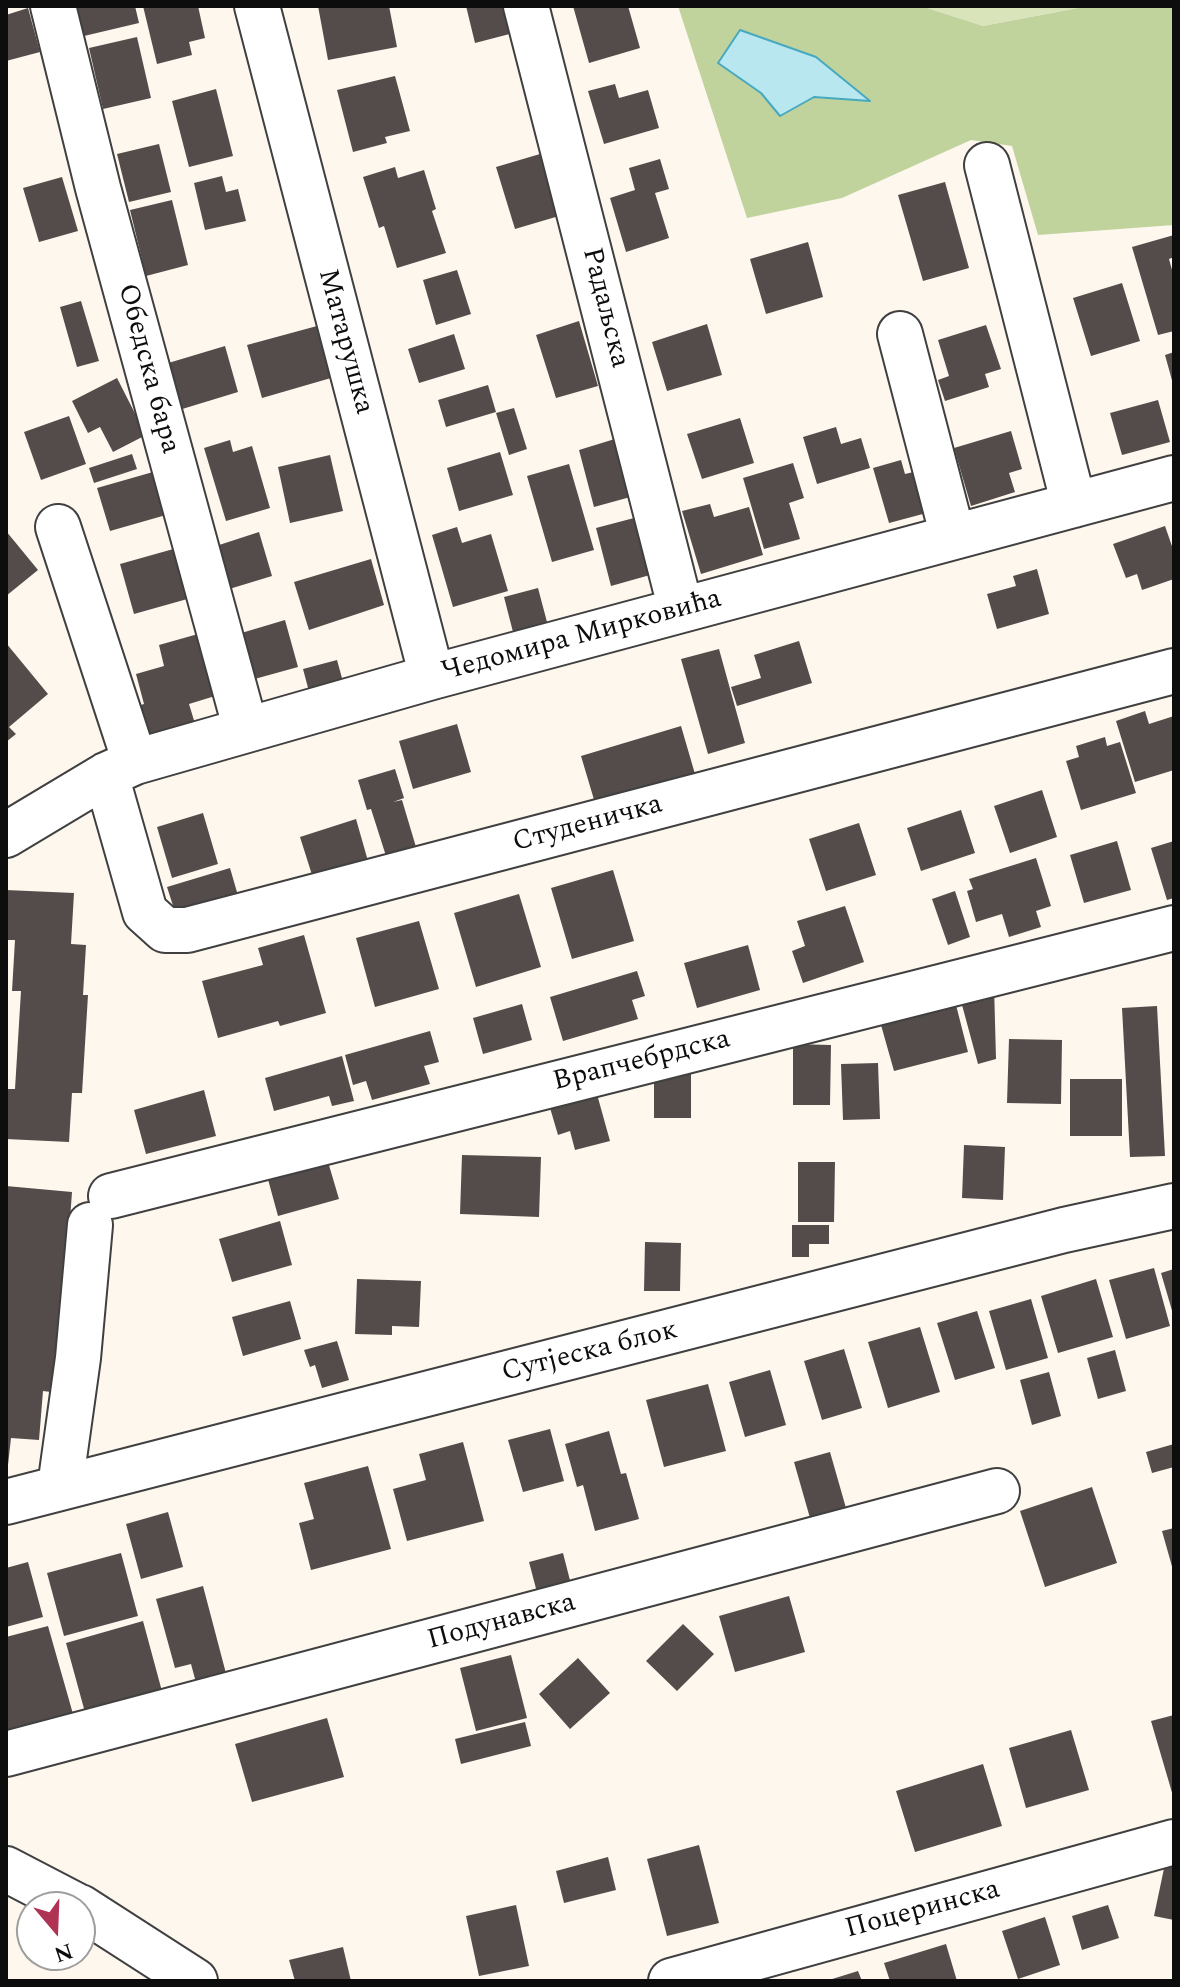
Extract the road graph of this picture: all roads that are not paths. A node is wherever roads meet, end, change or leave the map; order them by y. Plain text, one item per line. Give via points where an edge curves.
1 (53, 6) edge
2 (257, 6) edge
3 (526, 6) edge
4 (987, 165) dead end
5 (900, 334) dead end
6 (1174, 478) edge
7 (1074, 505) junction
8 (58, 527) dead end
9 (953, 537) junction
10 (681, 610) junction
11 (1174, 671) edge
12 (432, 677) junction
13 (246, 730) junction
14 (120, 768) junction
15 (6, 835) edge
16 (1174, 928) edge
17 (1174, 1206) edge
18 (60, 1487) junction
19 (997, 1491) dead end
20 (6, 1502) edge
21 (6, 1754) edge
22 (1174, 1842) edge
23 (6, 1869) edge
24 (49, 1891) edge
25 (96, 1917) edge
26 (195, 1981) edge
27 (671, 1981) edge

1 - 13 street, Обедска бара
2 - 12 street, Матарушка
3 - 10 street, Радаљска
4 - 7 street
5 - 9 street
6 - 7 street, Чедомира Мирковића
7 - 9 street, Чедомира Мирковића
8 - 14 street, Студеничка
9 - 10 street, Чедомира Мирковића
10 - 12 street, Чедомира Мирковића
11 - 14 street, Студеничка via 187,930 165,930 145,912
12 - 13 street, Чедомира Мирковића
13 - 14 street, Чедомира Мирковића
14 - 15 street, Чедомира Мирковића
16 - 18 street, Врапчебрдска via 100,1210
17 - 18 street, Сутјеска блок
18 - 20 street, Сутјеска блок
19 - 21 street, Подунавска
22 - 27 street, Поцеринска
23 - 24 street
25 - 26 street

